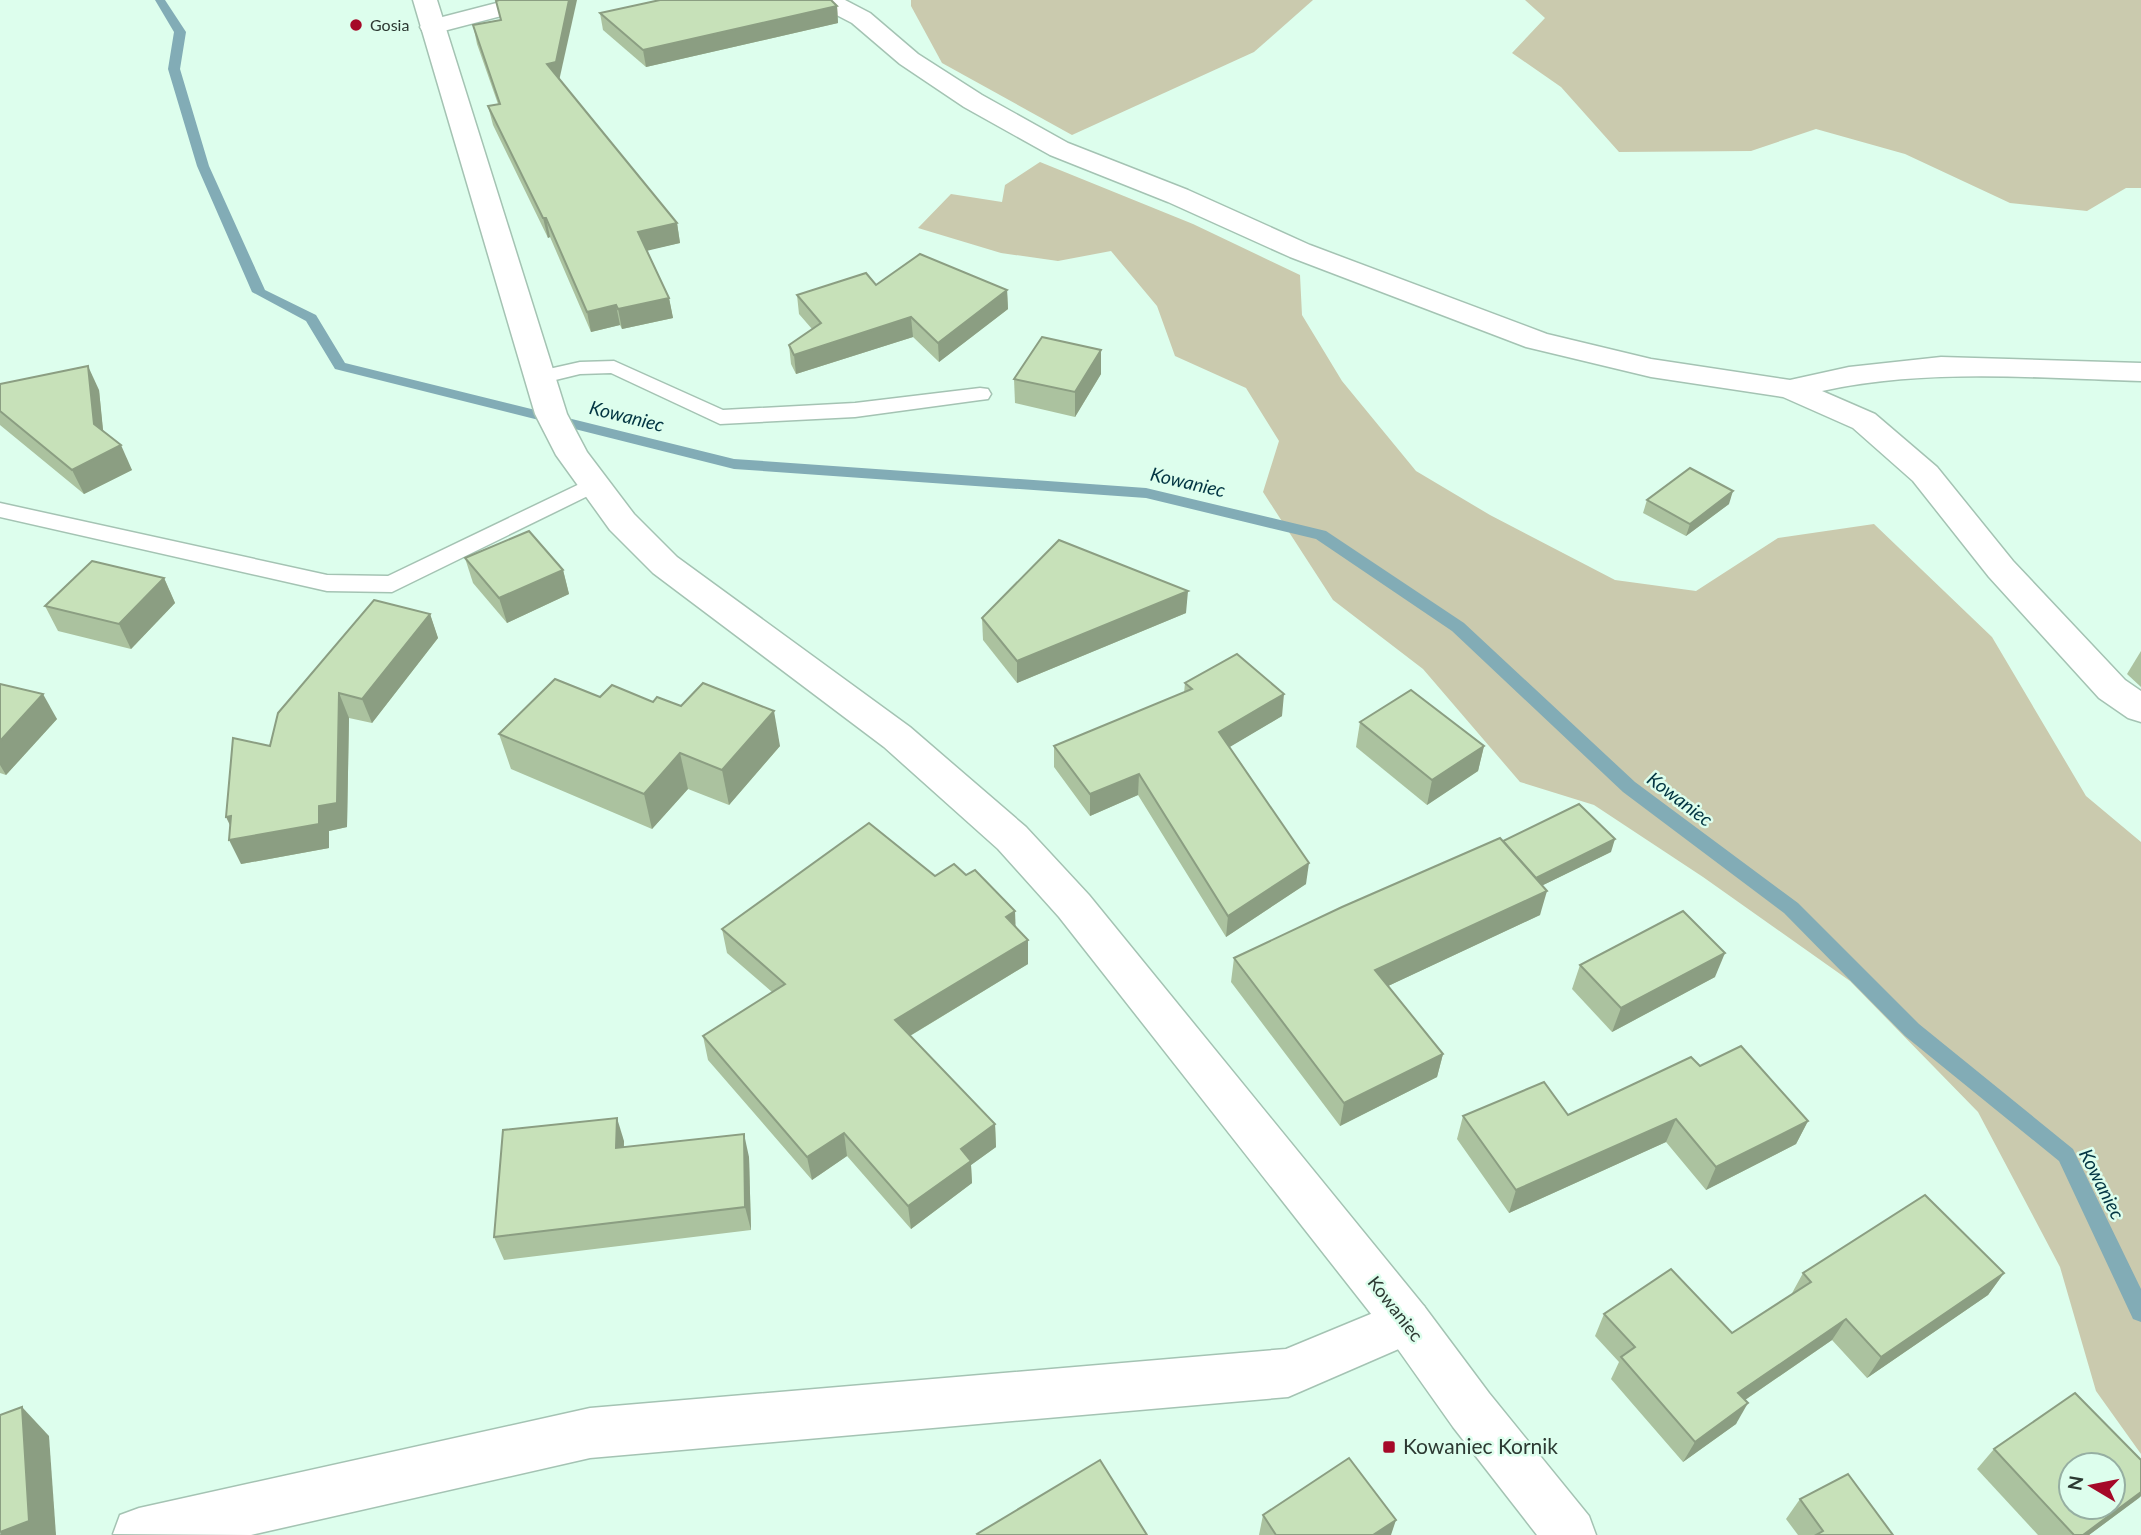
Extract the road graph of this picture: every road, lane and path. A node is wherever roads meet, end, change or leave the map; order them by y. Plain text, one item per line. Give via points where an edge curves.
1 (425, 0) edge
2 (536, 0) edge
3 (814, 0) edge
4 (432, 27) junction
5 (2141, 372) edge
6 (538, 373) junction
7 (1790, 389) junction
8 (980, 394) dead end
9 (582, 470) junction
10 (0, 510) edge
11 (2141, 709) edge
12 (1406, 1322) junction
13 (139, 1534) edge
14 (1570, 1535) edge

1 - 4 street, Kowaniec
2 - 4 street
3 - 7 street via 831,2 861,18 909,59 1059,149 1370,279 1537,341 1651,368
4 - 6 street, Kowaniec
5 - 7 street via 1941,366 1849,376
6 - 8 lane via 614,368 720,417 855,410
6 - 9 street, Kowaniec via 551,414
7 - 11 street via 1864,421 1925,474 2001,569 2112,689
9 - 10 lane via 392,584 327,583
9 - 12 street, Kowaniec via 622,522 665,565 897,737 1012,838 1074,906
12 - 13 street via 1288,1373 590,1433
12 - 14 street, Kowaniec

